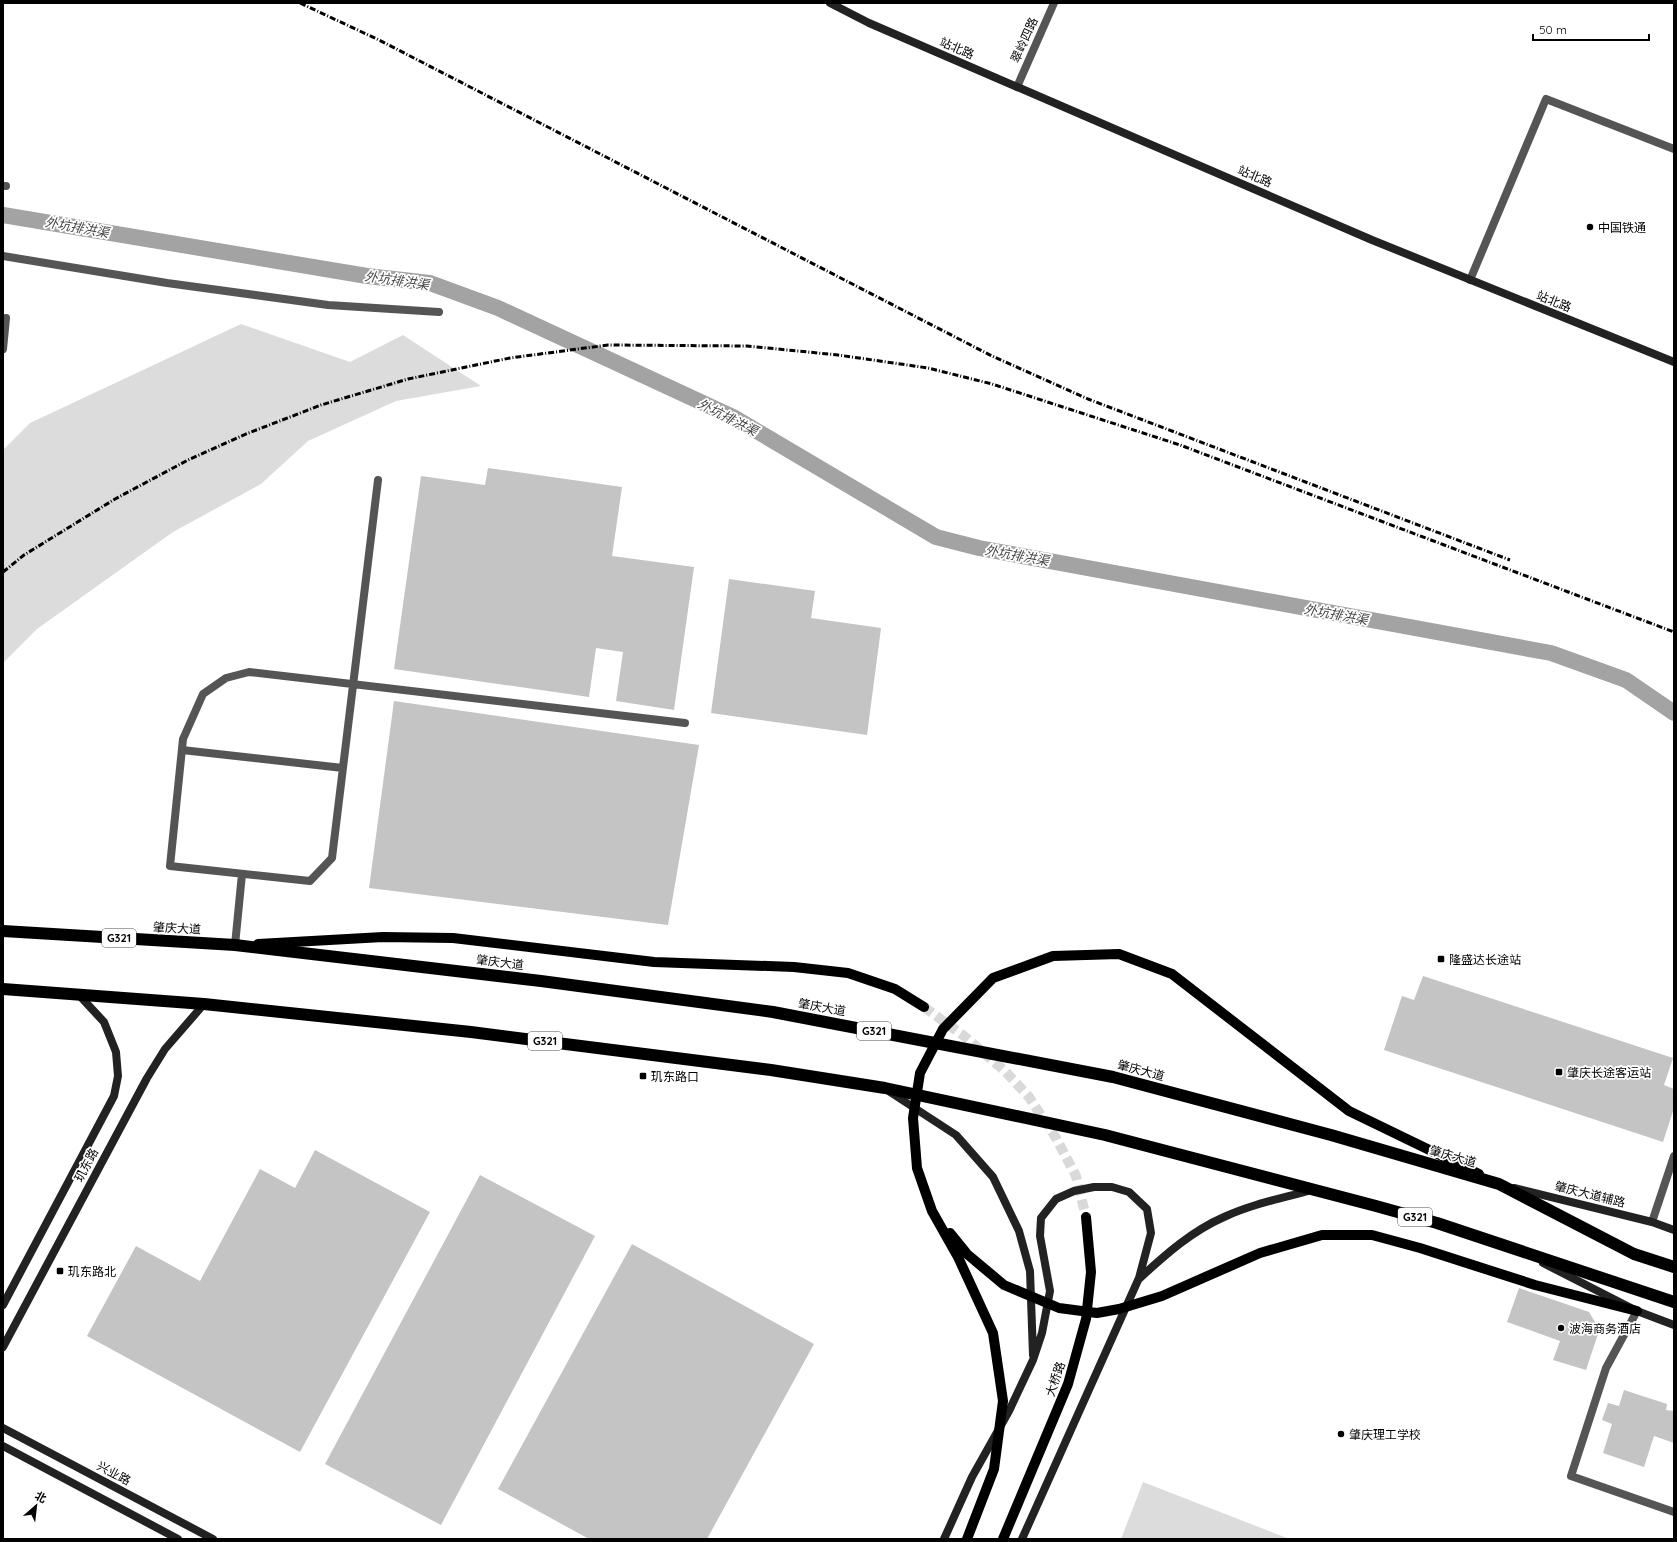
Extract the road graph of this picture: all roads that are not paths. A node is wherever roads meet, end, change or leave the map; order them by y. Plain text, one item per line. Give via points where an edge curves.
1 (830, 3) edge
2 (1054, 3) edge
3 (1017, 87) junction
4 (1674, 149) edge
5 (3, 256) edge
6 (1470, 280) junction
7 (439, 312) dead end
8 (6, 318) dead end
9 (3, 349) edge
10 (1674, 362) edge
11 (378, 480) dead end
12 (353, 684) junction
13 (685, 723) dead end
14 (182, 750) junction
15 (343, 768) junction
16 (242, 874) junction
17 (3, 931) edge
18 (235, 945) junction
19 (3, 989) edge
20 (78, 993) junction
21 (204, 1004) junction
22 (924, 1008) tunnel mouth
23 (885, 1088) junction
24 (1674, 1156) edge
25 (1499, 1184) junction
26 (1313, 1190) junction
27 (932, 1211) junction
28 (1086, 1217) tunnel mouth
29 (1652, 1222) junction
30 (1674, 1230) edge
31 (1516, 1249) junction
32 (1674, 1267) edge
33 (1139, 1278) junction
34 (1674, 1302) edge
35 (3, 1305) edge
36 (1637, 1311) junction
37 (1674, 1325) edge
38 (3, 1347) edge
39 (1033, 1360) junction
40 (3, 1428) edge
41 (3, 1446) edge
42 (1674, 1512) edge
43 (178, 1539) edge
44 (213, 1539) edge
45 (944, 1539) edge
46 (967, 1539) edge
47 (1003, 1539) edge
48 (1022, 1539) edge

1 - 3 street, 站北路 via 869,23
2 - 3 street, 翠岭四路
3 - 6 street, 站北路
4 - 6 street via 1546,99
5 - 7 street via 167,283 328,305
6 - 10 street, 站北路
8 - 9 street
11 - 12 street
12 - 13 street
12 - 14 street via 249,672 226,678 202,694 183,739
12 - 15 street
14 - 15 street
14 - 16 street via 170,866
15 - 16 street via 332,858 310,881
16 - 18 street
17 - 18 highway, 肇庆大道 / G321
18 - 22 main road via 383,937 453,938 654,962 794,967 848,973 895,989
18 - 25 highway, 肇庆大道 / G321 via 541,981 758,1010 952,1045 1113,1077 1331,1135
19 - 20 highway, G321
20 - 21 highway, G321
20 - 35 street, 玑东路 via 104,1022 116,1052 118,1076 114,1096
21 - 23 highway, G321 via 471,1032 771,1070
21 - 38 street, 玑东路 via 165,1049 147,1078
23 - 26 highway, G321 via 1106,1135
23 - 39 street via 956,1135 993,1177 1018,1231 1030,1271
24 - 29 street
25 - 27 main road via 1349,1111 1172,974 1119,954 1053,956 993,978 943,1029 920,1073 913,1118 917,1168
25 - 29 street, 肇庆大道辅路
25 - 32 highway, 肇庆大道 / G321 via 1634,1254
26 - 31 highway, G321 via 1430,1221
26 - 33 street via 1225,1216 1202,1228 1168,1252
27 - 36 main road via 967,1254 1004,1285 1059,1308 1097,1313 1119,1309 1162,1296 1260,1254 1322,1235 1372,1235 1535,1285
27 - 46 main road via 958,1257 992,1333 1003,1401 994,1469
28 - 47 main road, 大桥路 via 1091,1272 1086,1319 1068,1384
29 - 30 street, 肇庆大道辅路
31 - 34 highway, G321
31 - 36 street
33 - 39 street via 1151,1233 1147,1210 1128,1192 1112,1187 1074,1191 1056,1199 1041,1218 1040,1236 1050,1291 1042,1333
33 - 48 street
36 - 37 street
36 - 42 street via 1606,1368 1571,1476
39 - 45 street via 1009,1411 972,1477
40 - 44 street, 兴业路
41 - 43 street

